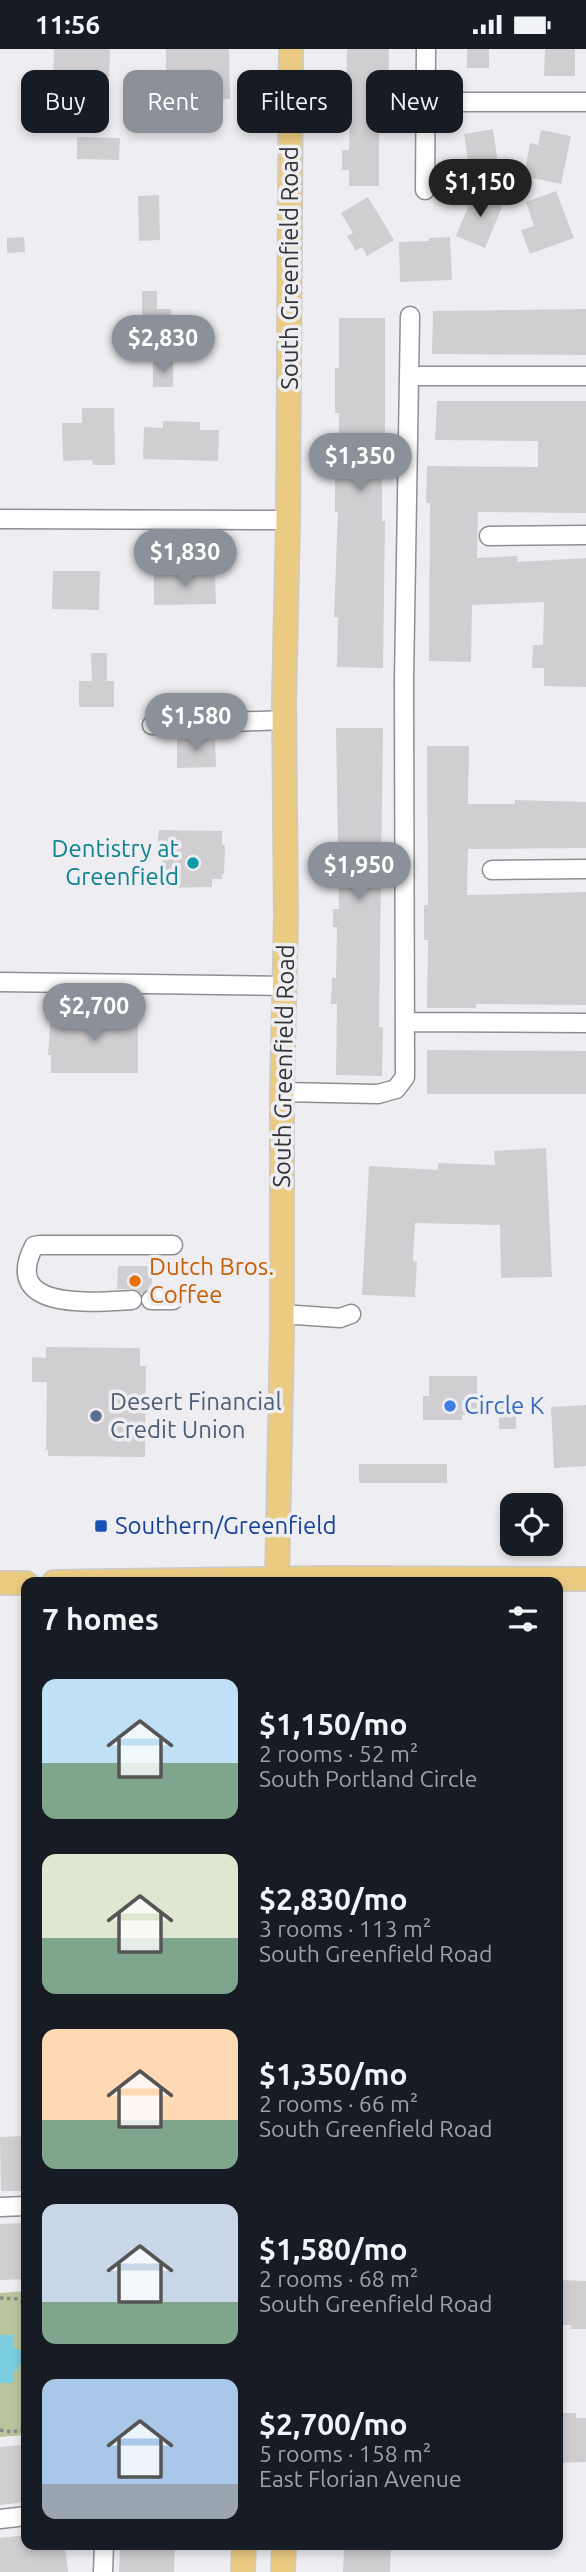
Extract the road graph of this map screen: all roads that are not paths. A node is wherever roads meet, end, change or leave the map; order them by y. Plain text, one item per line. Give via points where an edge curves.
1 (291, 49) edge
2 (426, 49) edge
3 (426, 70) edge
4 (463, 102) edge
5 (586, 102) edge
6 (425, 133) edge
7 (425, 190) dead end
8 (410, 316) dead end
9 (410, 376) junction
10 (586, 376) edge
11 (0, 519) edge
12 (288, 520) junction
13 (586, 535) edge
14 (489, 536) dead end
15 (285, 720) junction
16 (152, 725) dead end
17 (586, 869) edge
18 (492, 870) dead end
19 (0, 982) edge
20 (285, 986) junction
21 (405, 1022) junction
22 (586, 1023) edge
23 (282, 1092) junction
24 (173, 1245) dead end
25 (132, 1300) dead end
26 (151, 1300) dead end
27 (173, 1300) dead end
28 (282, 1314) junction
29 (351, 1314) dead end
30 (278, 1577) edge
31 (563, 1580) edge
32 (586, 1580) edge
33 (0, 1583) edge
34 (21, 1583) edge
35 (21, 2206) edge
36 (0, 2207) edge
37 (21, 2517) edge
38 (0, 2519) edge
39 (104, 2550) edge
40 (244, 2550) edge
41 (284, 2550) edge
42 (103, 2572) edge
43 (243, 2572) edge
44 (283, 2572) edge

1 - 12 main road, South Greenfield Road
2 - 3 street
4 - 5 street
6 - 7 street
8 - 9 street
9 - 10 street
9 - 21 street via 404,681
11 - 12 street
12 - 15 main road, South Greenfield Road
13 - 14 street
15 - 16 street
15 - 20 main road, South Greenfield Road
17 - 18 street
19 - 20 street
20 - 23 main road, South Greenfield Road
21 - 22 street
21 - 23 street via 405,1077 396,1089 378,1094
23 - 28 main road, South Greenfield Road
24 - 25 street via 40,1245 29,1255 27,1277 37,1293 80,1302
26 - 27 street
28 - 29 street via 340,1318
28 - 30 main road, South Greenfield Road
31 - 32 main road
33 - 34 main road
35 - 36 street
37 - 38 street
39 - 42 street
40 - 43 main road
41 - 44 main road

